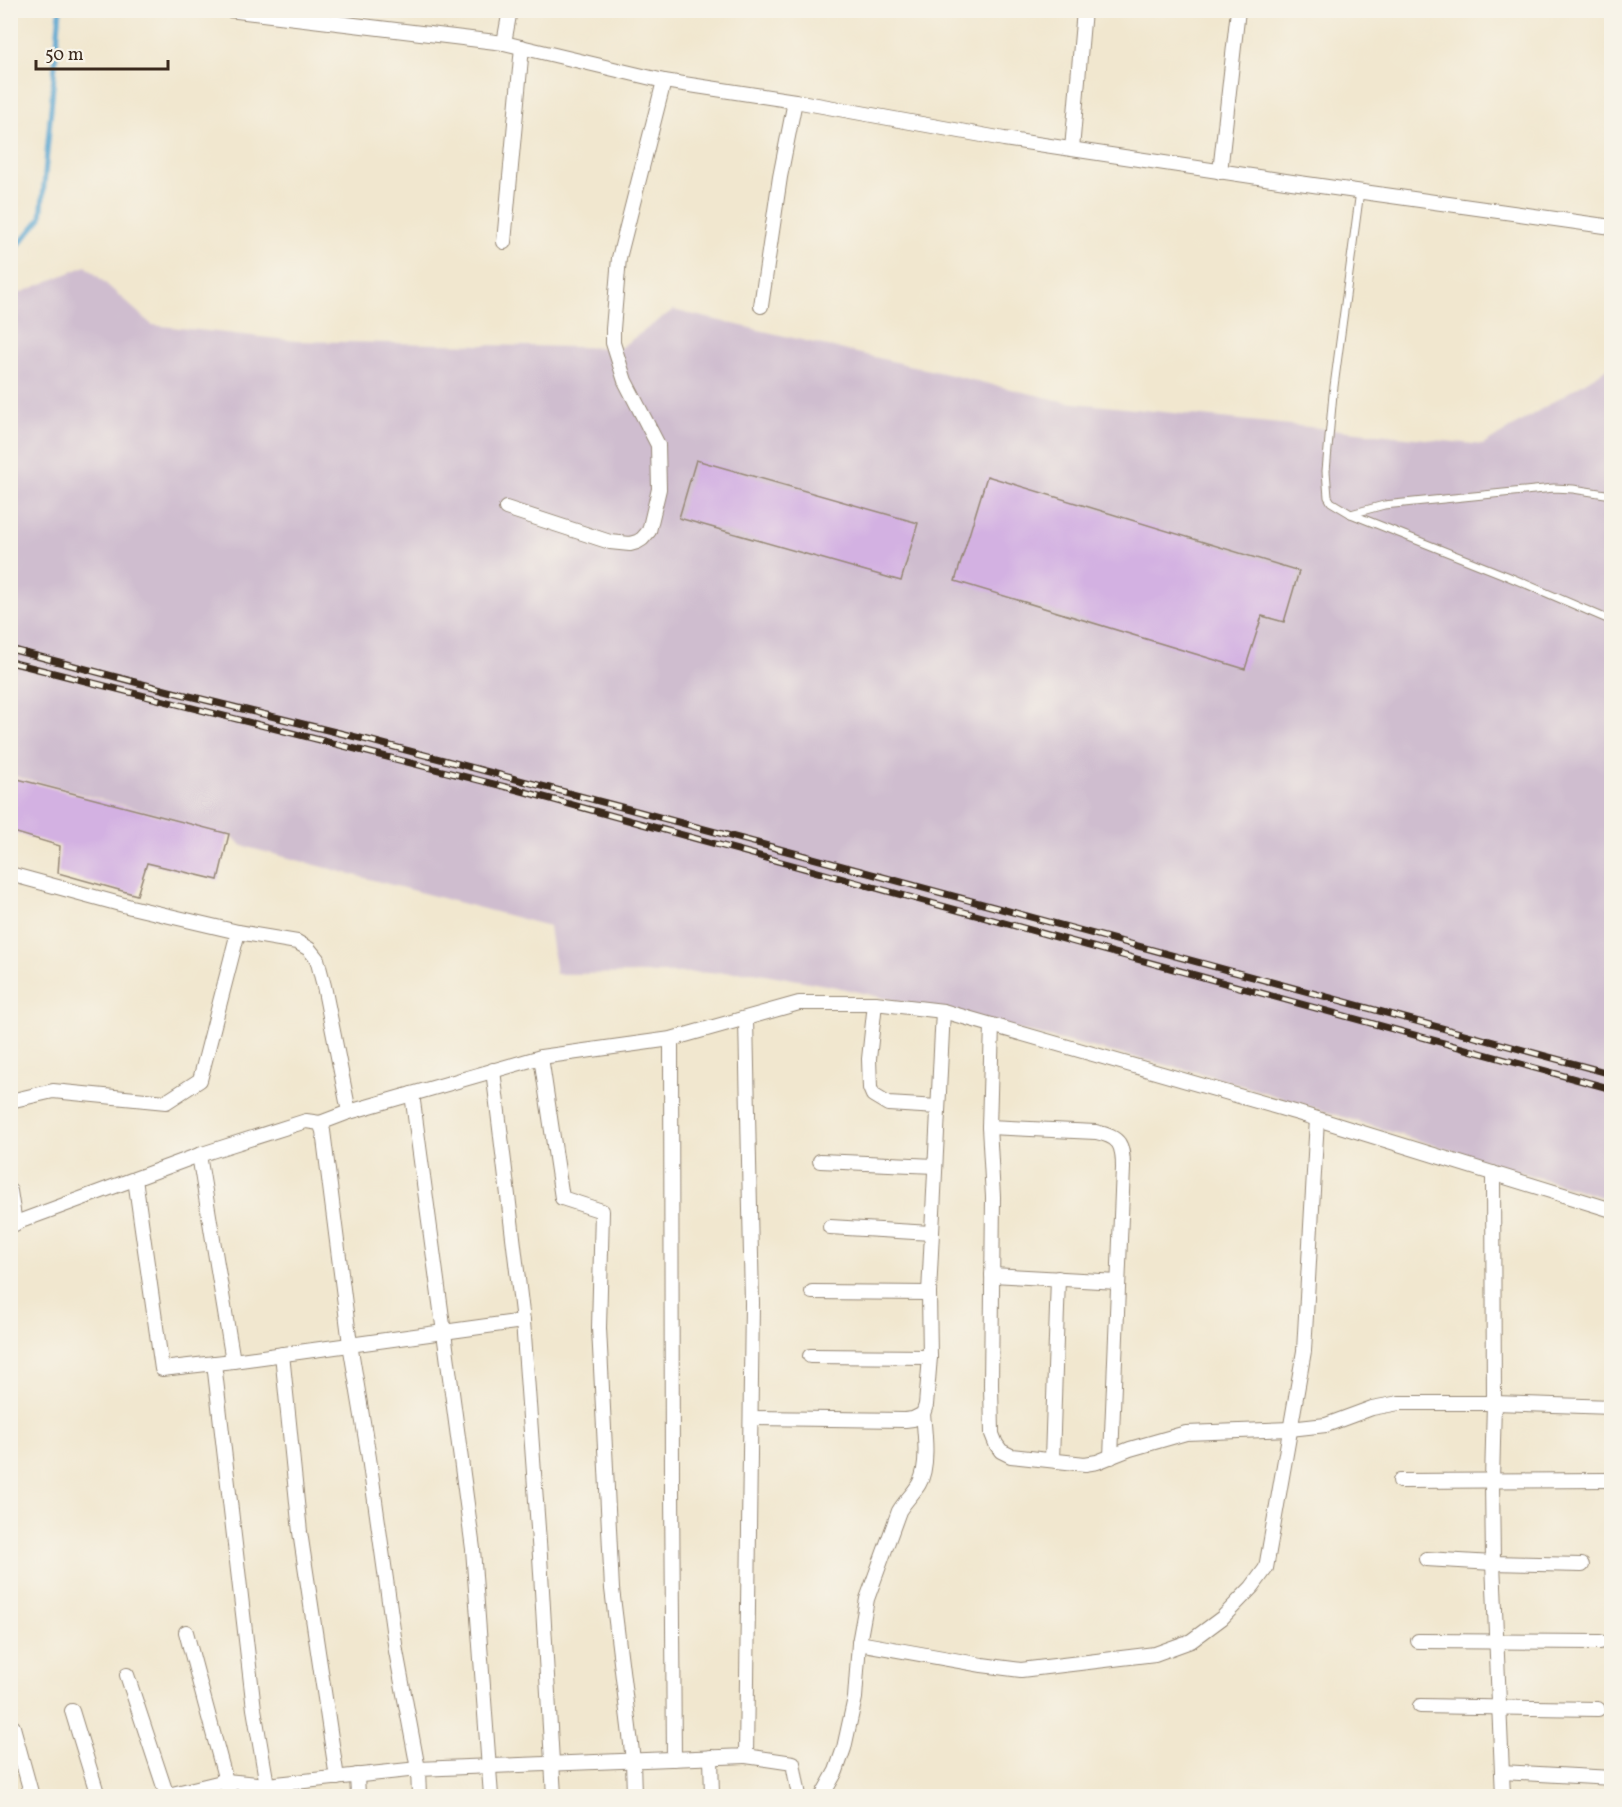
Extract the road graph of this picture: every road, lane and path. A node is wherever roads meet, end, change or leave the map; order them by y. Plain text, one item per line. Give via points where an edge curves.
1 (229, 10) edge
2 (510, 10) edge
3 (1084, 10) edge
4 (1238, 10) edge
5 (504, 43) junction
6 (522, 47) junction
7 (664, 81) junction
8 (795, 101) junction
9 (1072, 149) junction
10 (1220, 172) junction
11 (1360, 191) junction
12 (1611, 226) edge
13 (504, 242) dead end
14 (761, 306) dead end
15 (1611, 495) edge
16 (506, 508) dead end
17 (1351, 514) junction
18 (1611, 621) edge
19 (10, 874) edge
20 (238, 932) junction
21 (875, 1003) junction
22 (943, 1011) junction
23 (746, 1019) junction
24 (992, 1025) junction
25 (671, 1039) junction
26 (541, 1057) junction
27 (493, 1070) junction
28 (412, 1094) junction
29 (10, 1101) edge
30 (938, 1107) junction
31 (349, 1112) junction
32 (1317, 1119) junction
33 (320, 1122) junction
34 (989, 1127) junction
35 (199, 1155) junction
36 (820, 1161) dead end
37 (935, 1166) junction
38 (1493, 1173) junction
39 (135, 1179) junction
40 (10, 1191) edge
41 (1611, 1210) edge
42 (13, 1224) edge
43 (830, 1227) dead end
44 (932, 1233) junction
45 (992, 1275) junction
46 (1059, 1278) junction
47 (1118, 1282) junction
48 (813, 1292) dead end
49 (929, 1293) junction
50 (523, 1321) junction
51 (445, 1331) junction
52 (350, 1344) junction
53 (282, 1354) junction
54 (810, 1356) dead end
55 (930, 1358) junction
56 (233, 1361) junction
57 (214, 1363) junction
58 (1494, 1403) junction
59 (1611, 1407) edge
60 (923, 1414) junction
61 (751, 1418) junction
62 (1290, 1429) junction
63 (1111, 1456) junction
64 (1052, 1460) junction
65 (1611, 1480) edge
66 (1400, 1481) dead end
67 (1492, 1481) junction
68 (1426, 1559) dead end
69 (1493, 1563) junction
70 (1582, 1565) dead end
71 (186, 1632) dead end
72 (1418, 1641) dead end
73 (1497, 1642) junction
74 (1600, 1642) dead end
75 (859, 1643) junction
76 (127, 1675) dead end
77 (1420, 1706) dead end
78 (1499, 1706) junction
79 (1598, 1709) dead end
80 (72, 1711) dead end
81 (13, 1727) dead end
82 (746, 1756) junction
83 (711, 1757) junction
84 (674, 1759) junction
85 (633, 1760) junction
86 (552, 1764) junction
87 (489, 1766) junction
88 (418, 1769) junction
89 (1502, 1772) junction
90 (357, 1775) junction
91 (337, 1778) junction
92 (1611, 1778) edge
93 (226, 1781) junction
94 (267, 1785) junction
95 (826, 1795) edge
96 (165, 1796) edge
97 (32, 1797) edge
98 (98, 1797) edge
99 (230, 1797) edge
100 (358, 1797) edge
101 (419, 1797) edge
102 (491, 1797) edge
103 (554, 1797) edge
104 (634, 1797) edge
105 (711, 1797) edge
106 (799, 1797) edge
107 (1503, 1797) edge

1 - 5 street
2 - 5 street
3 - 9 street
4 - 10 street
5 - 6 street
6 - 7 street
6 - 13 street
7 - 8 street
7 - 16 street via 619,258 612,329 625,381 658,445 659,489 648,531 637,542 610,542
8 - 9 street
8 - 14 street
9 - 10 street
10 - 11 street
11 - 12 street
11 - 17 lane via 1326,471 1328,497
15 - 17 lane via 1554,489 1384,505
17 - 18 lane
19 - 20 street
20 - 29 street via 200,1080 166,1102 53,1091
20 - 31 street via 297,942 317,959
21 - 22 street
21 - 23 street via 799,1003
21 - 30 street via 869,1078 873,1095 888,1104
22 - 24 street
22 - 30 street
23 - 25 street
23 - 61 street
24 - 32 street
24 - 34 street
25 - 26 street
25 - 84 street
26 - 27 street
26 - 85 street via 562,1198 602,1211 599,1328 612,1589
27 - 28 street
27 - 50 street
28 - 31 street
28 - 51 street
30 - 37 street
31 - 33 street
32 - 38 street
32 - 62 street via 1304,1351
33 - 35 street via 306,1121
33 - 52 street
34 - 45 street
34 - 47 street via 1096,1132 1117,1139 1123,1156
35 - 39 street
35 - 56 street
36 - 37 street
37 - 44 street
38 - 41 street
38 - 58 street
39 - 42 street
39 - 57 street via 162,1369
40 - 42 street
43 - 44 street
44 - 49 street
45 - 46 street
45 - 64 street via 992,1434 1001,1451 1011,1456
46 - 47 street
46 - 64 street
47 - 63 street
48 - 49 street
49 - 55 street
50 - 51 street
50 - 86 street
51 - 52 street
51 - 87 street via 473,1549
52 - 53 street
52 - 88 street via 396,1651
53 - 56 street
53 - 91 street via 300,1532
54 - 55 street
55 - 60 street
56 - 57 street
57 - 94 street via 254,1709
58 - 59 street
58 - 62 street via 1399,1403 1372,1408 1326,1425
58 - 67 street
60 - 61 street via 905,1420
60 - 75 street via 922,1476 899,1511 867,1599
61 - 82 street
62 - 63 street via 1186,1432
62 - 75 street via 1266,1568 1222,1617 1191,1641 1155,1654 1021,1670
63 - 64 street via 1085,1464
65 - 67 street
66 - 67 street
67 - 69 street
68 - 69 street
69 - 70 street
69 - 73 street
71 - 93 street
72 - 73 street
73 - 74 street
73 - 78 street
75 - 95 street via 851,1718
76 - 96 street
77 - 78 street
78 - 79 street
78 - 89 street
80 - 98 street
81 - 97 street
82 - 83 street
82 - 106 street via 793,1763
83 - 84 street
83 - 105 street
84 - 85 street
85 - 86 street
85 - 104 street
86 - 87 street
86 - 103 street
87 - 88 street
87 - 102 street
88 - 90 street
88 - 101 street
89 - 92 street
89 - 107 street
90 - 91 street
90 - 100 street
91 - 94 street
93 - 94 street
93 - 96 street
93 - 99 street

